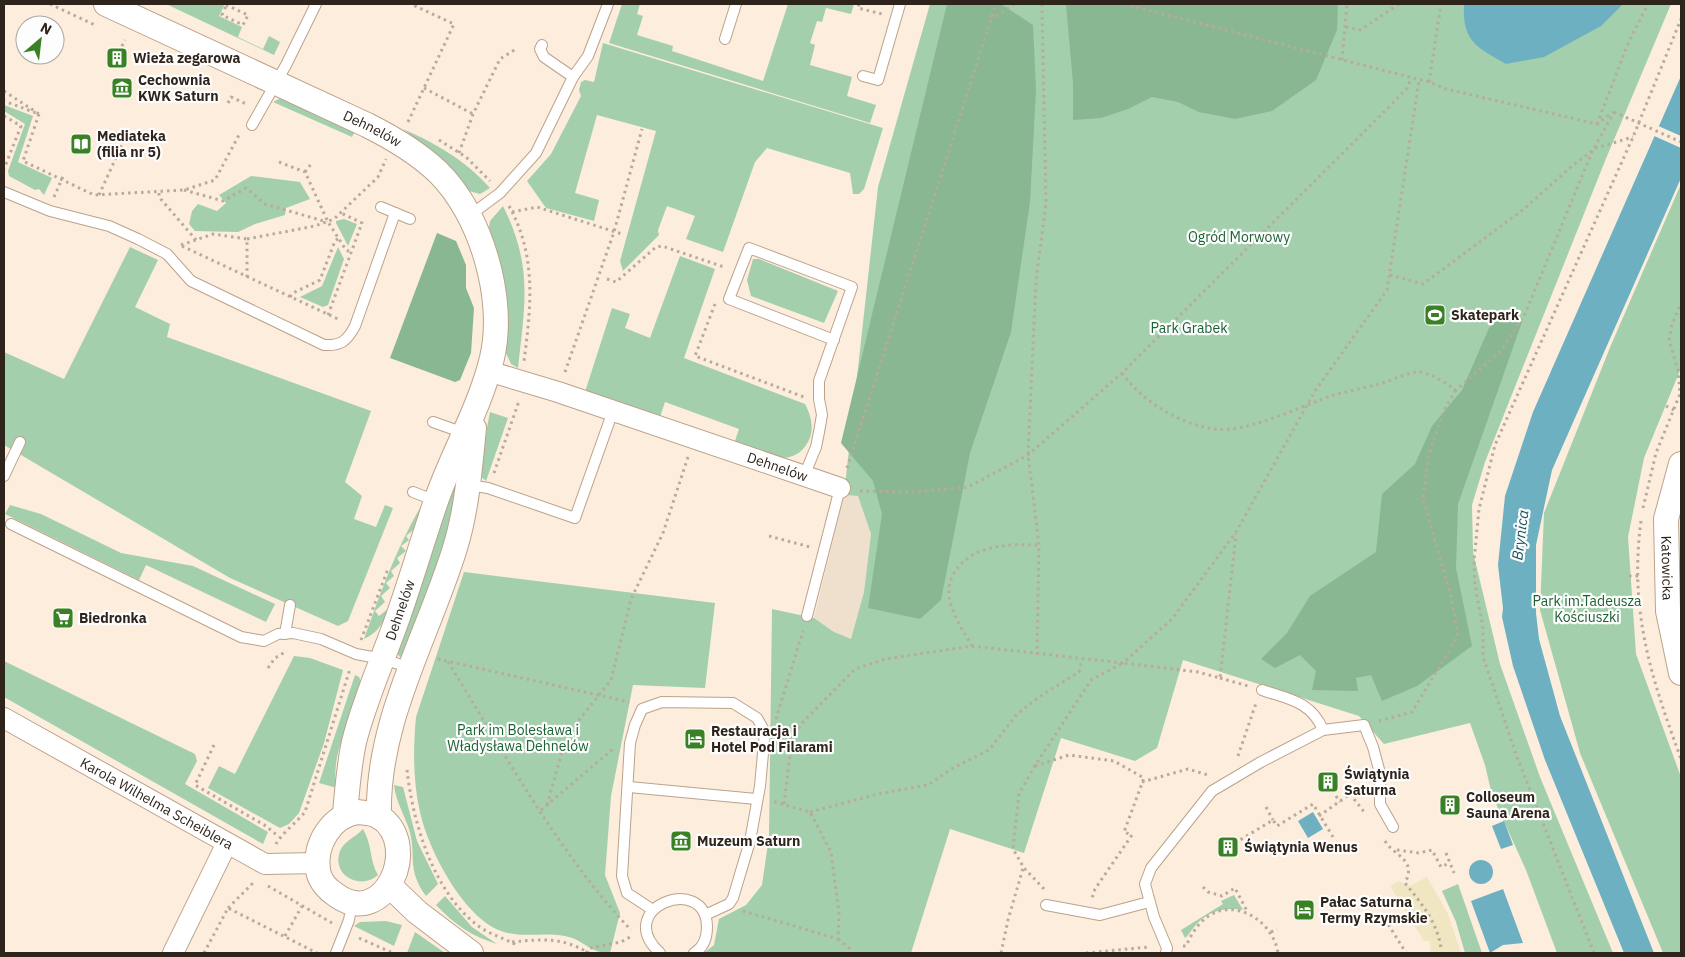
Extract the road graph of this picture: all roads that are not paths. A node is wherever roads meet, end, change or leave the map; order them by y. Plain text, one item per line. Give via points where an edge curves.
1 (106, 4) edge
2 (316, 4) edge
3 (608, 4) edge
4 (736, 4) edge
5 (900, 4) edge
6 (725, 39) dead end
7 (542, 46) dead end
8 (864, 76) dead end
9 (573, 77) junction
10 (275, 84) junction
11 (252, 125) dead end
12 (4, 192) edge
13 (381, 208) dead end
14 (395, 213) junction
15 (469, 216) junction
16 (410, 219) dead end
17 (834, 340) junction
18 (488, 371) junction
19 (475, 411) junction
20 (613, 411) junction
21 (433, 422) dead end
22 (464, 433) junction
23 (20, 442) dead end
24 (1681, 464) edge
25 (4, 476) edge
26 (804, 476) junction
27 (478, 487) junction
28 (840, 488) joint
29 (413, 492) dead end
30 (436, 501) junction
31 (11, 524) dead end
32 (290, 605) dead end
33 (807, 616) road end
34 (285, 634) junction
35 (383, 658) junction
36 (411, 668) junction
37 (1681, 673) edge
38 (1262, 690) road end
39 (4, 718) edge
40 (1323, 730) junction
41 (629, 787) junction
42 (756, 799) junction
43 (345, 814) junction
44 (379, 816) junction
45 (1394, 828) dead end
46 (228, 843) junction
47 (317, 863) junction
48 (390, 886) junction
49 (1149, 902) junction
50 (352, 903) junction
51 (1046, 905) dead end
52 (653, 910) junction
53 (705, 915) junction
54 (1166, 951) edge
55 (173, 953) edge
56 (336, 953) edge
57 (471, 953) edge
58 (660, 953) edge
59 (694, 953) edge

1 - 10 street, Dehnelów
2 - 10 lane
3 - 9 lane via 588,56
4 - 6 lane
5 - 8 lane via 878,80
7 - 9 lane via 540,49 544,57
9 - 15 lane via 536,153 500,193
10 - 11 lane
10 - 15 street, Dehnelów via 368,125 409,148 446,181
12 - 14 lane via 50,211 109,226 167,254 191,281 324,345 335,346 347,340 355,326
13 - 14 lane
14 - 16 lane
15 - 18 street, Dehnelów via 485,254 494,294 494,347
17 - 17 lane via 729,299 748,248 852,287
17 - 26 lane via 819,381 820,432
18 - 19 street, Dehnelów
18 - 20 street, Dehnelów
19 - 22 street, Dehnelów
19 - 27 street, Dehnelów
20 - 26 street, Dehnelów
20 - 27 lane via 576,518
21 - 22 lane
22 - 30 street, Dehnelów
23 - 25 lane
24 - 37 street, Katowicka via 1666,519 1668,611
26 - 28 street, Dehnelów
27 - 36 street, Dehnelów
28 - 33 lane
29 - 30 lane
30 - 35 street, Dehnelów
31 - 34 lane via 241,637 264,641
32 - 34 lane
34 - 35 lane via 321,639 356,654
35 - 36 lane
35 - 43 street, Dehnelów via 354,741
36 - 44 street, Dehnelów via 383,758
38 - 40 lane via 1307,706
39 - 46 street, Karola Wilhelma Scheiblera
40 - 45 lane via 1364,725 1380,773 1380,804
40 - 49 lane via 1212,791 1152,868 1145,884
41 - 42 lane
41 - 42 lane via 630,743 642,709 662,702 733,704 757,718 765,732
41 - 52 lane via 622,876 628,893
42 - 53 lane via 750,841 733,898 729,904
43 - 44 street via 358,812
43 - 47 street via 321,842
44 - 48 street via 394,832 396,844 396,870
46 - 47 street, Karola Wilhelma Scheiblera via 257,873
46 - 55 street
47 - 50 street via 319,875 329,890
48 - 50 street via 378,897
48 - 57 street
49 - 51 lane via 1100,914
49 - 54 lane
50 - 56 lane
52 - 53 lane via 662,902 680,899 697,905
52 - 58 lane via 647,922 647,935
53 - 59 lane via 707,934 704,944

